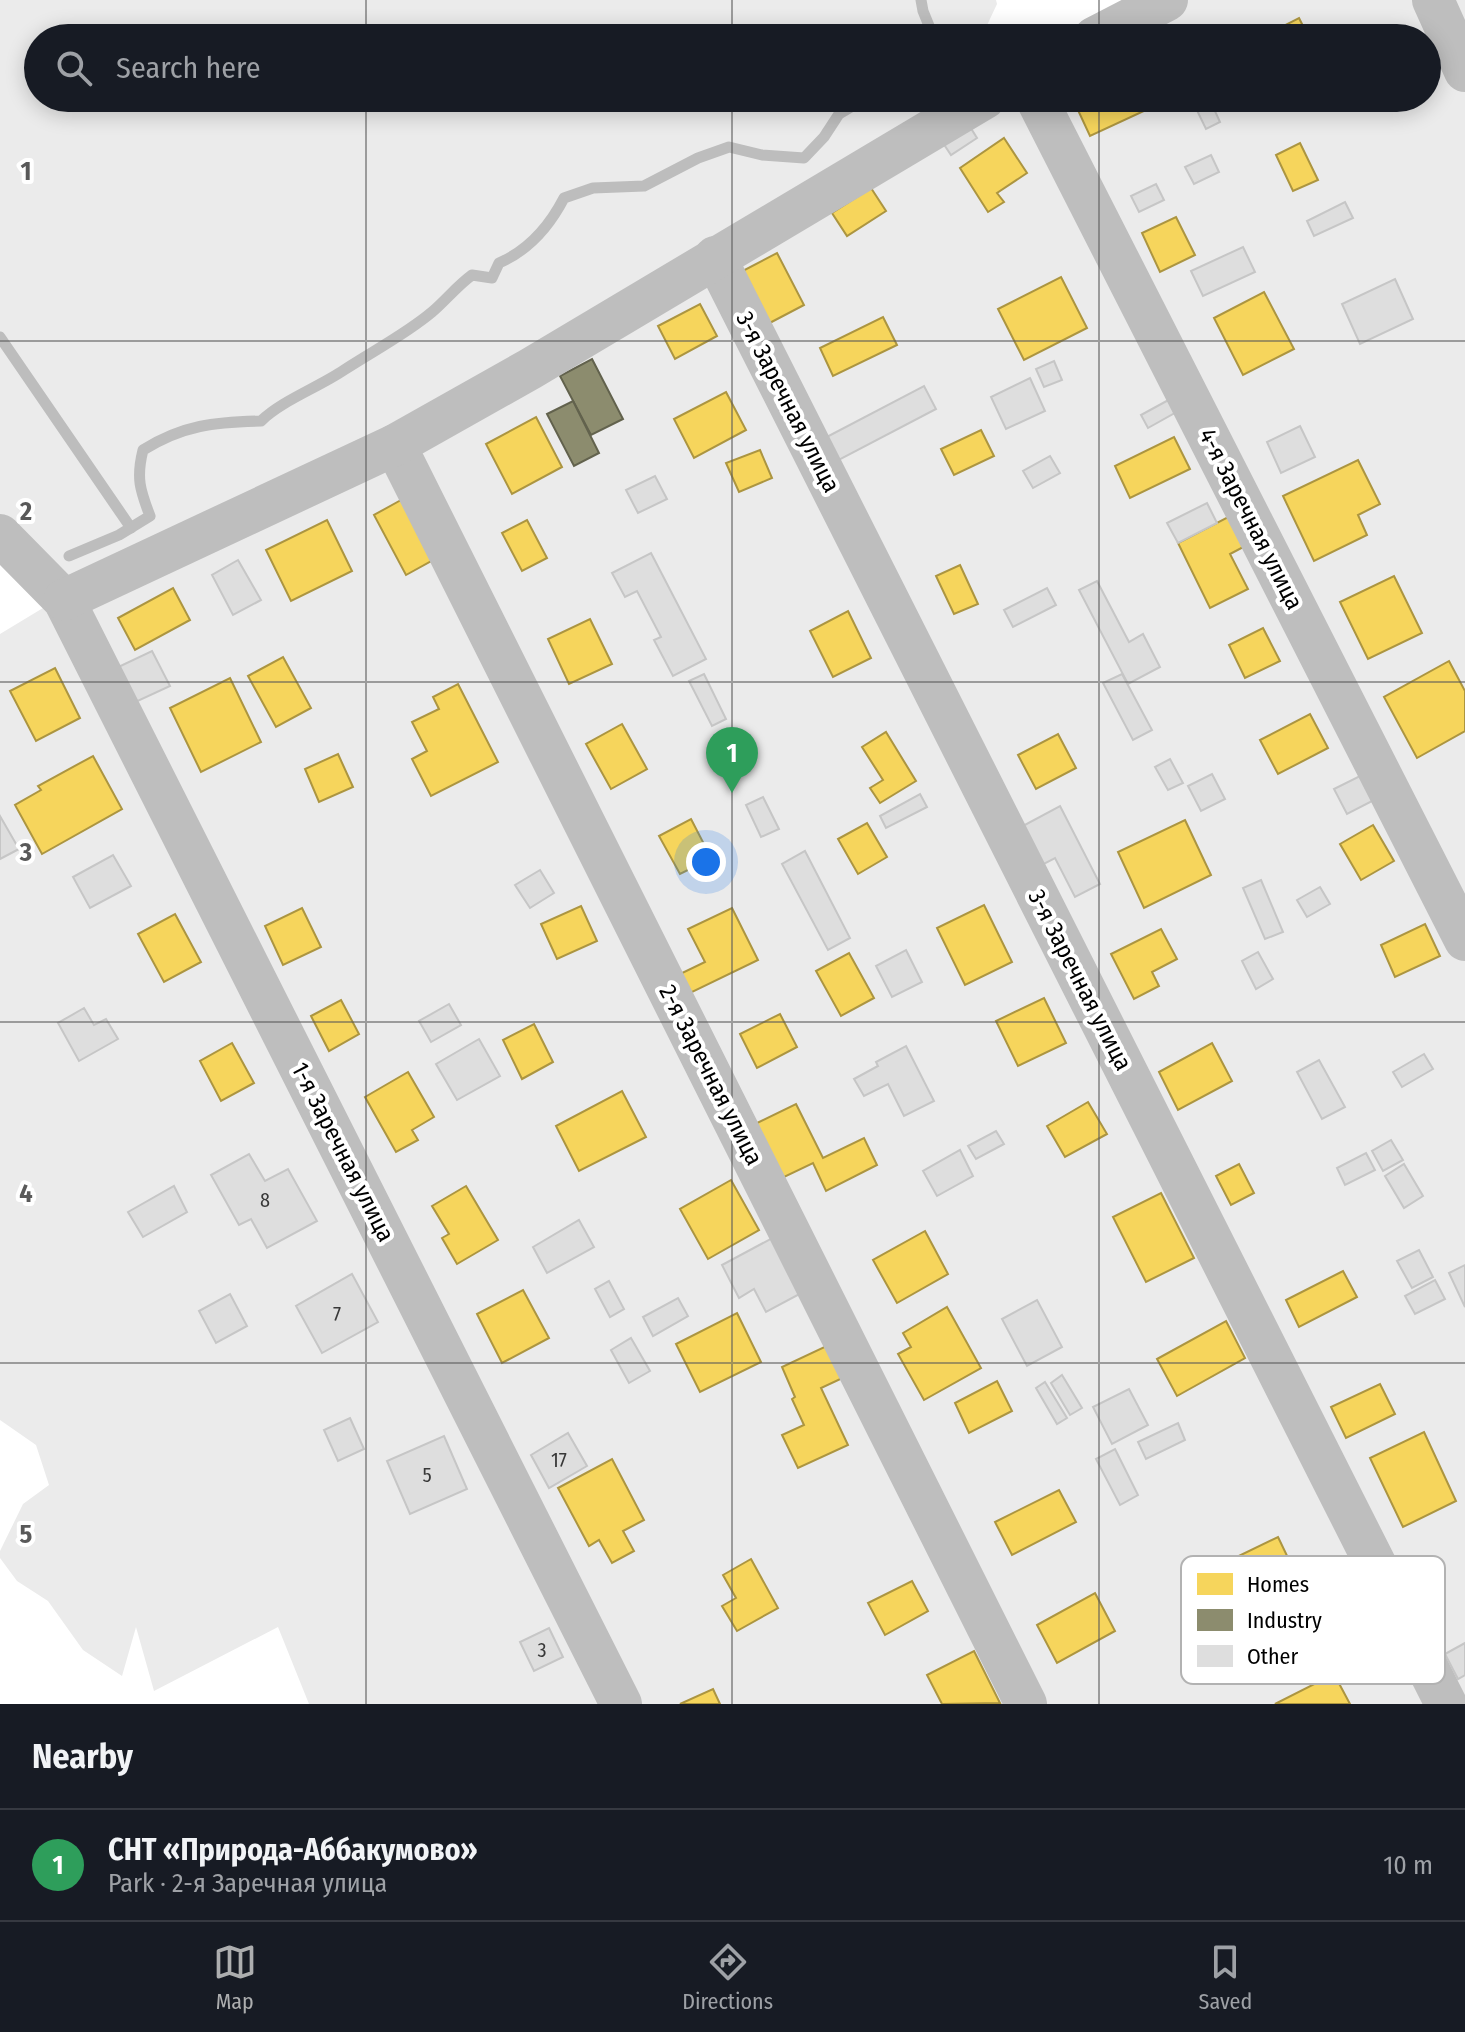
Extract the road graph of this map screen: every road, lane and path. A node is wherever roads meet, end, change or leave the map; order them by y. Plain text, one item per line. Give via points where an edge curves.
1 (1167, 0) edge
2 (1433, 0) edge
3 (1121, 24) edge
4 (1465, 71) edge
5 (961, 112) edge
6 (1043, 112) edge
7 (715, 257) junction
8 (395, 445) junction
9 (0, 535) edge
10 (64, 600) junction
11 (1465, 940) edge
12 (1371, 1556) edge
13 (1436, 1684) edge
14 (621, 1704) edge
15 (1026, 1704) edge
16 (1446, 1704) edge

1 - 3 street
2 - 4 street
5 - 7 street
6 - 11 street, 4-я Заречная улица
7 - 8 street
7 - 12 street, 3-я Заречная улица
8 - 10 street
8 - 15 street, 2-я Заречная улица
9 - 10 street, 1-я Заречная улица
10 - 14 street, 1-я Заречная улица
13 - 16 street, 3-я Заречная улица

